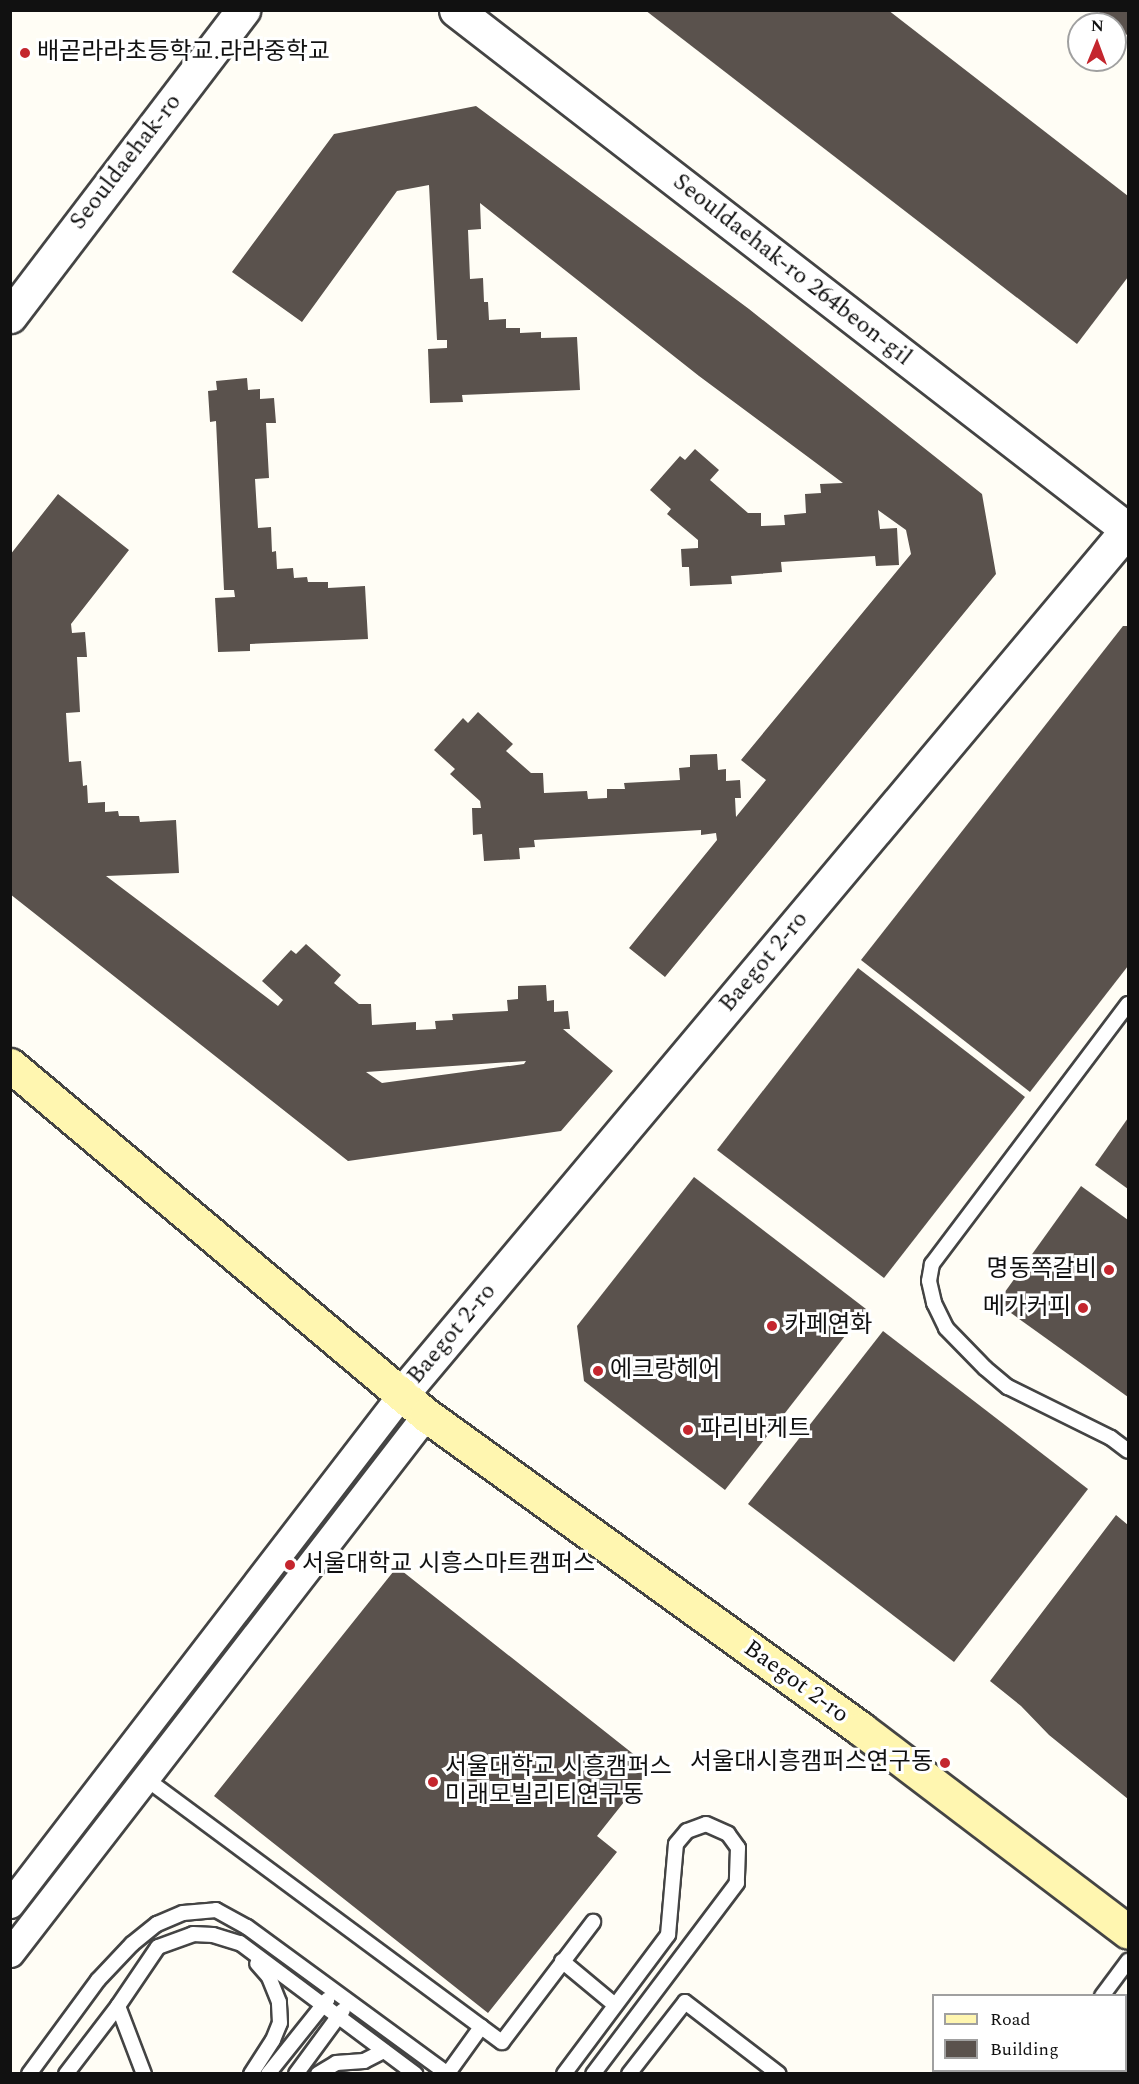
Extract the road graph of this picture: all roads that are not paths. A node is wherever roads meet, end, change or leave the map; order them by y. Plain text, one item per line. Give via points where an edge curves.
1 (243, 10) edge
2 (456, 10) edge
3 (10, 316) edge
4 (1128, 530) edge
5 (1128, 1004) edge
6 (10, 1065) edge
7 (414, 1405) junction
8 (1128, 1451) edge
9 (145, 1778) junction
10 (10, 1904) edge
11 (593, 1922) dead end
12 (1128, 1932) edge
13 (240, 1943) junction
14 (10, 1953) edge
15 (562, 1961) junction
16 (1128, 1961) edge
17 (333, 1991) junction
18 (1103, 1994) edge
19 (350, 2002) junction
20 (615, 2005) junction
21 (118, 2006) junction
22 (323, 2006) junction
23 (338, 2017) junction
24 (481, 2027) junction
25 (384, 2051) junction
26 (29, 2073) edge
27 (66, 2073) edge
28 (144, 2073) edge
29 (251, 2073) edge
30 (268, 2073) edge
31 (296, 2073) edge
32 (318, 2073) edge
33 (415, 2073) edge
34 (448, 2073) edge
35 (564, 2073) edge
36 (593, 2073) edge
37 (629, 2073) edge
38 (780, 2073) edge

1 - 3 street, Seouldaehak-ro
2 - 4 street, Seouldaehak-ro 264beon-gil
4 - 7 street, Baegot 2-ro
5 - 8 lane via 932,1264 929,1281 934,1304 946,1328 985,1368 1008,1387 1111,1438
6 - 7 main road, Baegot 2-ro
7 - 9 street
7 - 10 street
7 - 12 main road, Baegot 2-ro via 861,1729
9 - 14 street
9 - 24 lane
11 - 15 lane
13 - 21 lane via 213,1935 193,1935 158,1947
13 - 22 lane
13 - 29 lane via 269,1977 279,2002 280,2023
15 - 20 lane
15 - 24 lane via 502,2042
16 - 18 lane
17 - 19 lane
17 - 22 lane
17 - 26 lane via 247,1927 216,1910 183,1913 157,1924 132,1944 98,1980
19 - 23 lane
19 - 34 lane
20 - 35 lane
20 - 36 lane via 668,1935 676,1844 687,1831 706,1824 728,1834 738,1848 737,1883
21 - 27 lane
21 - 28 lane
22 - 23 lane
22 - 30 lane
23 - 25 lane
23 - 31 lane
24 - 34 lane
25 - 32 lane via 364,2061 336,2063
25 - 33 lane
37 - 38 lane via 685,2002

